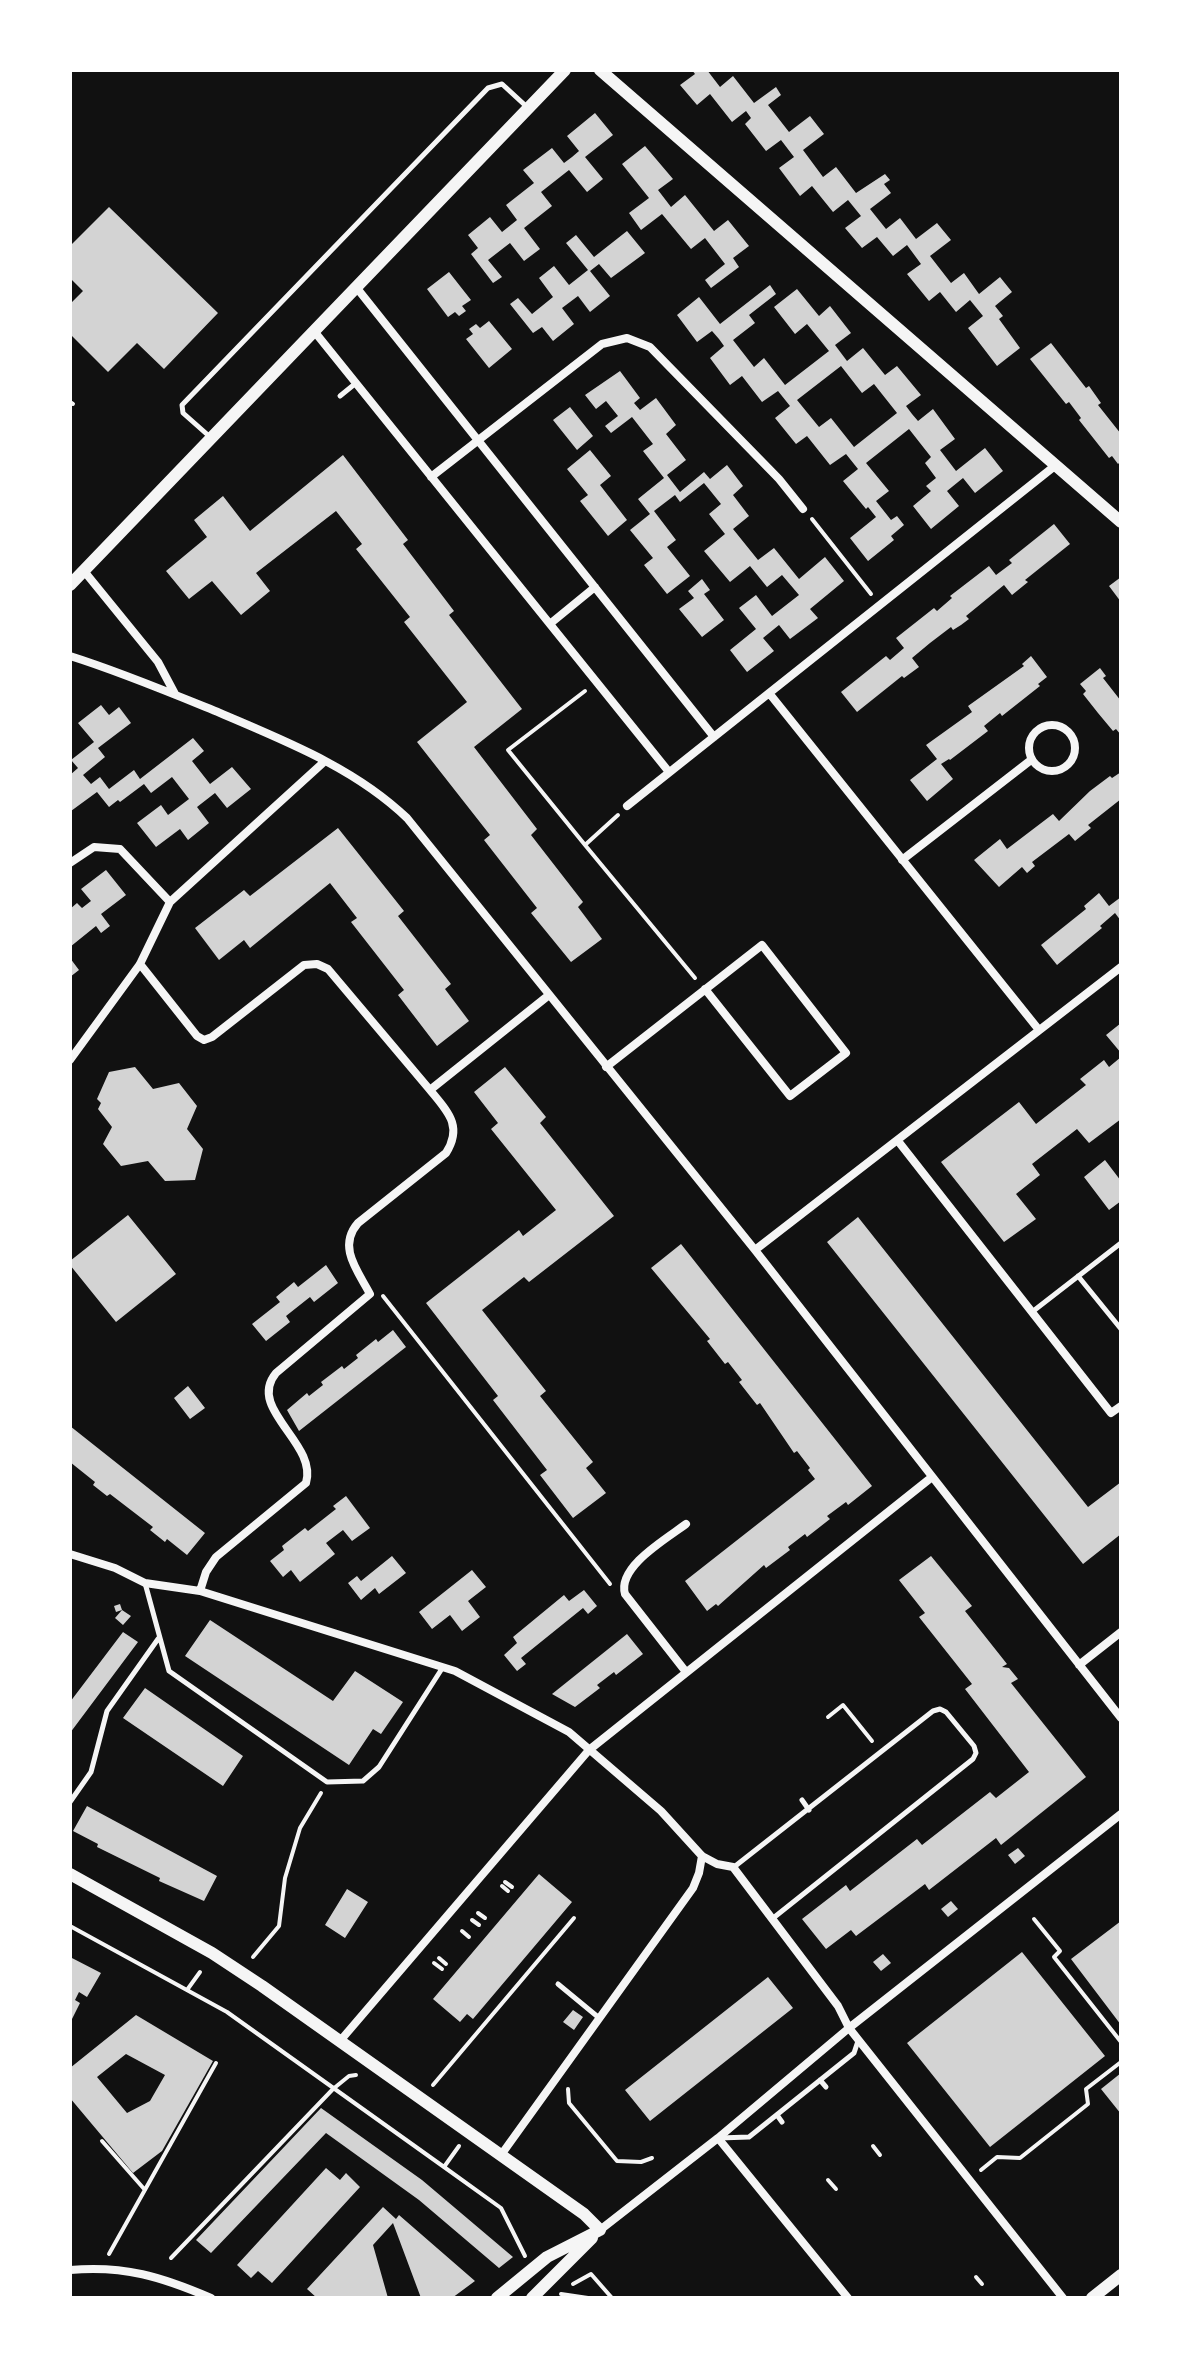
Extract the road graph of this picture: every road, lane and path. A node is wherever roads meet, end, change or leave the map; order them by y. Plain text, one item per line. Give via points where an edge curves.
1 (565, 70) edge
2 (600, 70) edge
3 (528, 108) junction
4 (356, 287) junction
5 (314, 331) junction
6 (356, 383) junction
7 (340, 396) dead end
8 (211, 438) junction
9 (478, 440) junction
10 (1056, 465) junction
11 (431, 477) junction
12 (803, 509) joint
13 (1121, 522) edge
14 (84, 571) junction
15 (70, 585) edge
16 (595, 587) junction
17 (881, 605) junction
18 (551, 623) junction
19 (70, 656) edge
20 (596, 682) junction
21 (769, 693) junction
22 (175, 695) junction
23 (714, 737) junction
24 (1031, 760) junction
25 (325, 761) junction
26 (669, 772) junction
27 (627, 806) joint
28 (585, 845) junction
29 (902, 860) junction
30 (70, 863) edge
31 (170, 902) junction
32 (140, 964) junction
33 (1121, 967) edge
34 (705, 989) junction
35 (549, 995) junction
36 (1039, 1030) junction
37 (70, 1060) edge
38 (606, 1067) junction
39 (430, 1090) junction
40 (898, 1141) junction
41 (1121, 1243) edge
42 (755, 1250) junction
43 (1078, 1276) junction
44 (377, 1288) dead end
45 (1032, 1312) junction
46 (1121, 1329) edge
47 (1121, 1406) edge
48 (932, 1477) junction
49 (686, 1524) dead end
50 (70, 1554) edge
51 (145, 1583) junction
52 (200, 1591) junction
53 (625, 1594) junction
54 (1121, 1632) edge
55 (158, 1639) junction
56 (1079, 1665) junction
57 (443, 1667) junction
58 (686, 1672) junction
59 (828, 1717) dead end
60 (1121, 1718) edge
61 (589, 1750) junction
62 (881, 1753) junction
63 (327, 1782) junction
64 (802, 1800) dead end
65 (70, 1802) edge
66 (809, 1810) junction
67 (1121, 1814) edge
68 (702, 1856) junction
69 (733, 1867) junction
70 (70, 1874) edge
71 (504, 1884) dead end
72 (510, 1889) dead end
73 (478, 1913) dead end
74 (485, 1918) dead end
75 (574, 1918) dead end
76 (772, 1919) junction
77 (1034, 1919) dead end
78 (472, 1920) dead end
79 (479, 1925) dead end
80 (70, 1926) edge
81 (462, 1931) dead end
82 (469, 1937) dead end
83 (253, 1957) dead end
84 (439, 1958) dead end
85 (434, 1963) dead end
86 (446, 1964) dead end
87 (442, 1969) dead end
88 (200, 1972) dead end
89 (558, 1984) dead end
90 (187, 1990) junction
91 (598, 2017) junction
92 (849, 2028) junction
93 (859, 2039) junction
94 (340, 2041) junction
95 (1121, 2042) edge
96 (1121, 2062) edge
97 (216, 2063) dead end
98 (362, 2074) dead end
99 (570, 2080) dead end
100 (820, 2080) junction
101 (433, 2085) dead end
102 (826, 2087) dead end
103 (333, 2089) junction
104 (777, 2115) junction
105 (782, 2122) dead end
106 (718, 2138) junction
107 (102, 2141) dead end
108 (459, 2146) dead end
109 (873, 2146) dead end
110 (501, 2155) junction
111 (880, 2155) dead end
112 (652, 2158) dead end
113 (444, 2167) junction
114 (969, 2179) junction
115 (828, 2180) dead end
116 (836, 2189) dead end
117 (145, 2191) junction
118 (600, 2230) junction
119 (171, 2258) dead end
120 (526, 2258) dead end
121 (102, 2267) junction
122 (70, 2270) edge
123 (1121, 2275) edge
124 (976, 2277) dead end
125 (982, 2284) dead end
126 (187, 2287) junction
127 (187, 2298) edge
128 (211, 2298) edge
129 (498, 2298) edge
130 (532, 2298) edge
131 (588, 2298) edge
132 (612, 2298) edge
133 (848, 2298) edge
134 (1063, 2298) edge
135 (1092, 2298) edge

1 - 3 street
2 - 10 street
3 - 4 street
3 - 8 lane via 502,84 488,88 182,405 183,413
4 - 5 street
4 - 9 street
5 - 6 street
5 - 8 street
6 - 7 lane
6 - 11 street
8 - 14 street
9 - 11 street
9 - 12 street via 602,344 638,340
9 - 16 street
10 - 13 street
10 - 17 street
11 - 18 street
12 - 17 path
14 - 15 street
14 - 22 street via 158,662
16 - 18 street
16 - 23 street
17 - 21 street
18 - 20 street
19 - 22 street
20 - 26 street
20 - 28 path via 508,750
21 - 23 street
21 - 29 street
22 - 25 street
23 - 26 street
24 - 24 street via 1031,737 1042,727 1057,725 1070,733 1074,755 1065,768 1042,770
24 - 29 street
25 - 31 street
25 - 35 street via 367,785 407,818
26 - 27 street
27 - 28 path
28 - 34 path
29 - 36 street
30 - 31 street via 94,847 120,849
31 - 32 street
32 - 37 street
32 - 39 street via 204,1040 304,965 317,964 328,969
33 - 36 street
34 - 34 street via 762,945 846,1053 790,1096
34 - 38 street
35 - 38 street
35 - 39 street
36 - 40 street
38 - 42 street
39 - 52 street via 455,1126 455,1139 446,1153 358,1223 347,1250 370,1294 276,1373 269,1385 268,1399 308,1467 306,1483 216,1557
40 - 42 street
40 - 45 street
41 - 43 lane
42 - 48 street
43 - 45 lane
43 - 46 lane
44 - 53 path via 608,1583
45 - 47 street via 1111,1413
48 - 56 street
48 - 58 street
49 - 53 street via 629,1570
50 - 51 street
51 - 52 street
51 - 55 lane
52 - 57 street
53 - 58 street
54 - 56 street
55 - 63 lane via 169,1671
55 - 65 lane via 107,1711 91,1772
56 - 60 street
57 - 61 street via 569,1732
57 - 63 lane via 379,1767 363,1781
58 - 61 street
59 - 62 path via 843,1705
61 - 68 street via 661,1811
61 - 94 street
62 - 66 lane
62 - 76 lane via 940,1709 976,1753
63 - 83 path via 300,1828 285,1878 279,1926
64 - 66 lane
66 - 69 lane
67 - 92 street
68 - 69 street
68 - 91 street via 693,1888
69 - 76 street
70 - 94 street via 212,1953
71 - 72 path
73 - 74 path
75 - 101 path
76 - 92 street
77 - 95 path via 1060,1951 1054,1957
78 - 79 path
80 - 90 path
81 - 82 path
84 - 86 path
85 - 87 path
88 - 90 path
89 - 91 lane
90 - 103 path via 227,2012
91 - 110 street
92 - 93 street
92 - 106 street
93 - 100 lane via 854,2053
93 - 114 street
94 - 110 street
96 - 114 path via 1086,2089 1088,2104 1020,2158 997,2157
97 - 117 path
98 - 103 path via 349,2076
99 - 112 path via 569,2103 609,2154 629,2163
100 - 102 lane
100 - 104 lane
103 - 113 path
103 - 119 path
104 - 105 lane
104 - 106 lane via 749,2137
106 - 118 street
106 - 133 street
107 - 117 path
108 - 113 path
109 - 111 path
110 - 118 street
113 - 120 path via 501,2208
114 - 134 street
115 - 116 path
117 - 121 path
118 - 129 street via 547,2257
118 - 130 street
121 - 122 street
121 - 126 street
123 - 135 street
124 - 125 path
126 - 127 street
126 - 128 street
131 - 132 path via 558,2293 591,2274

